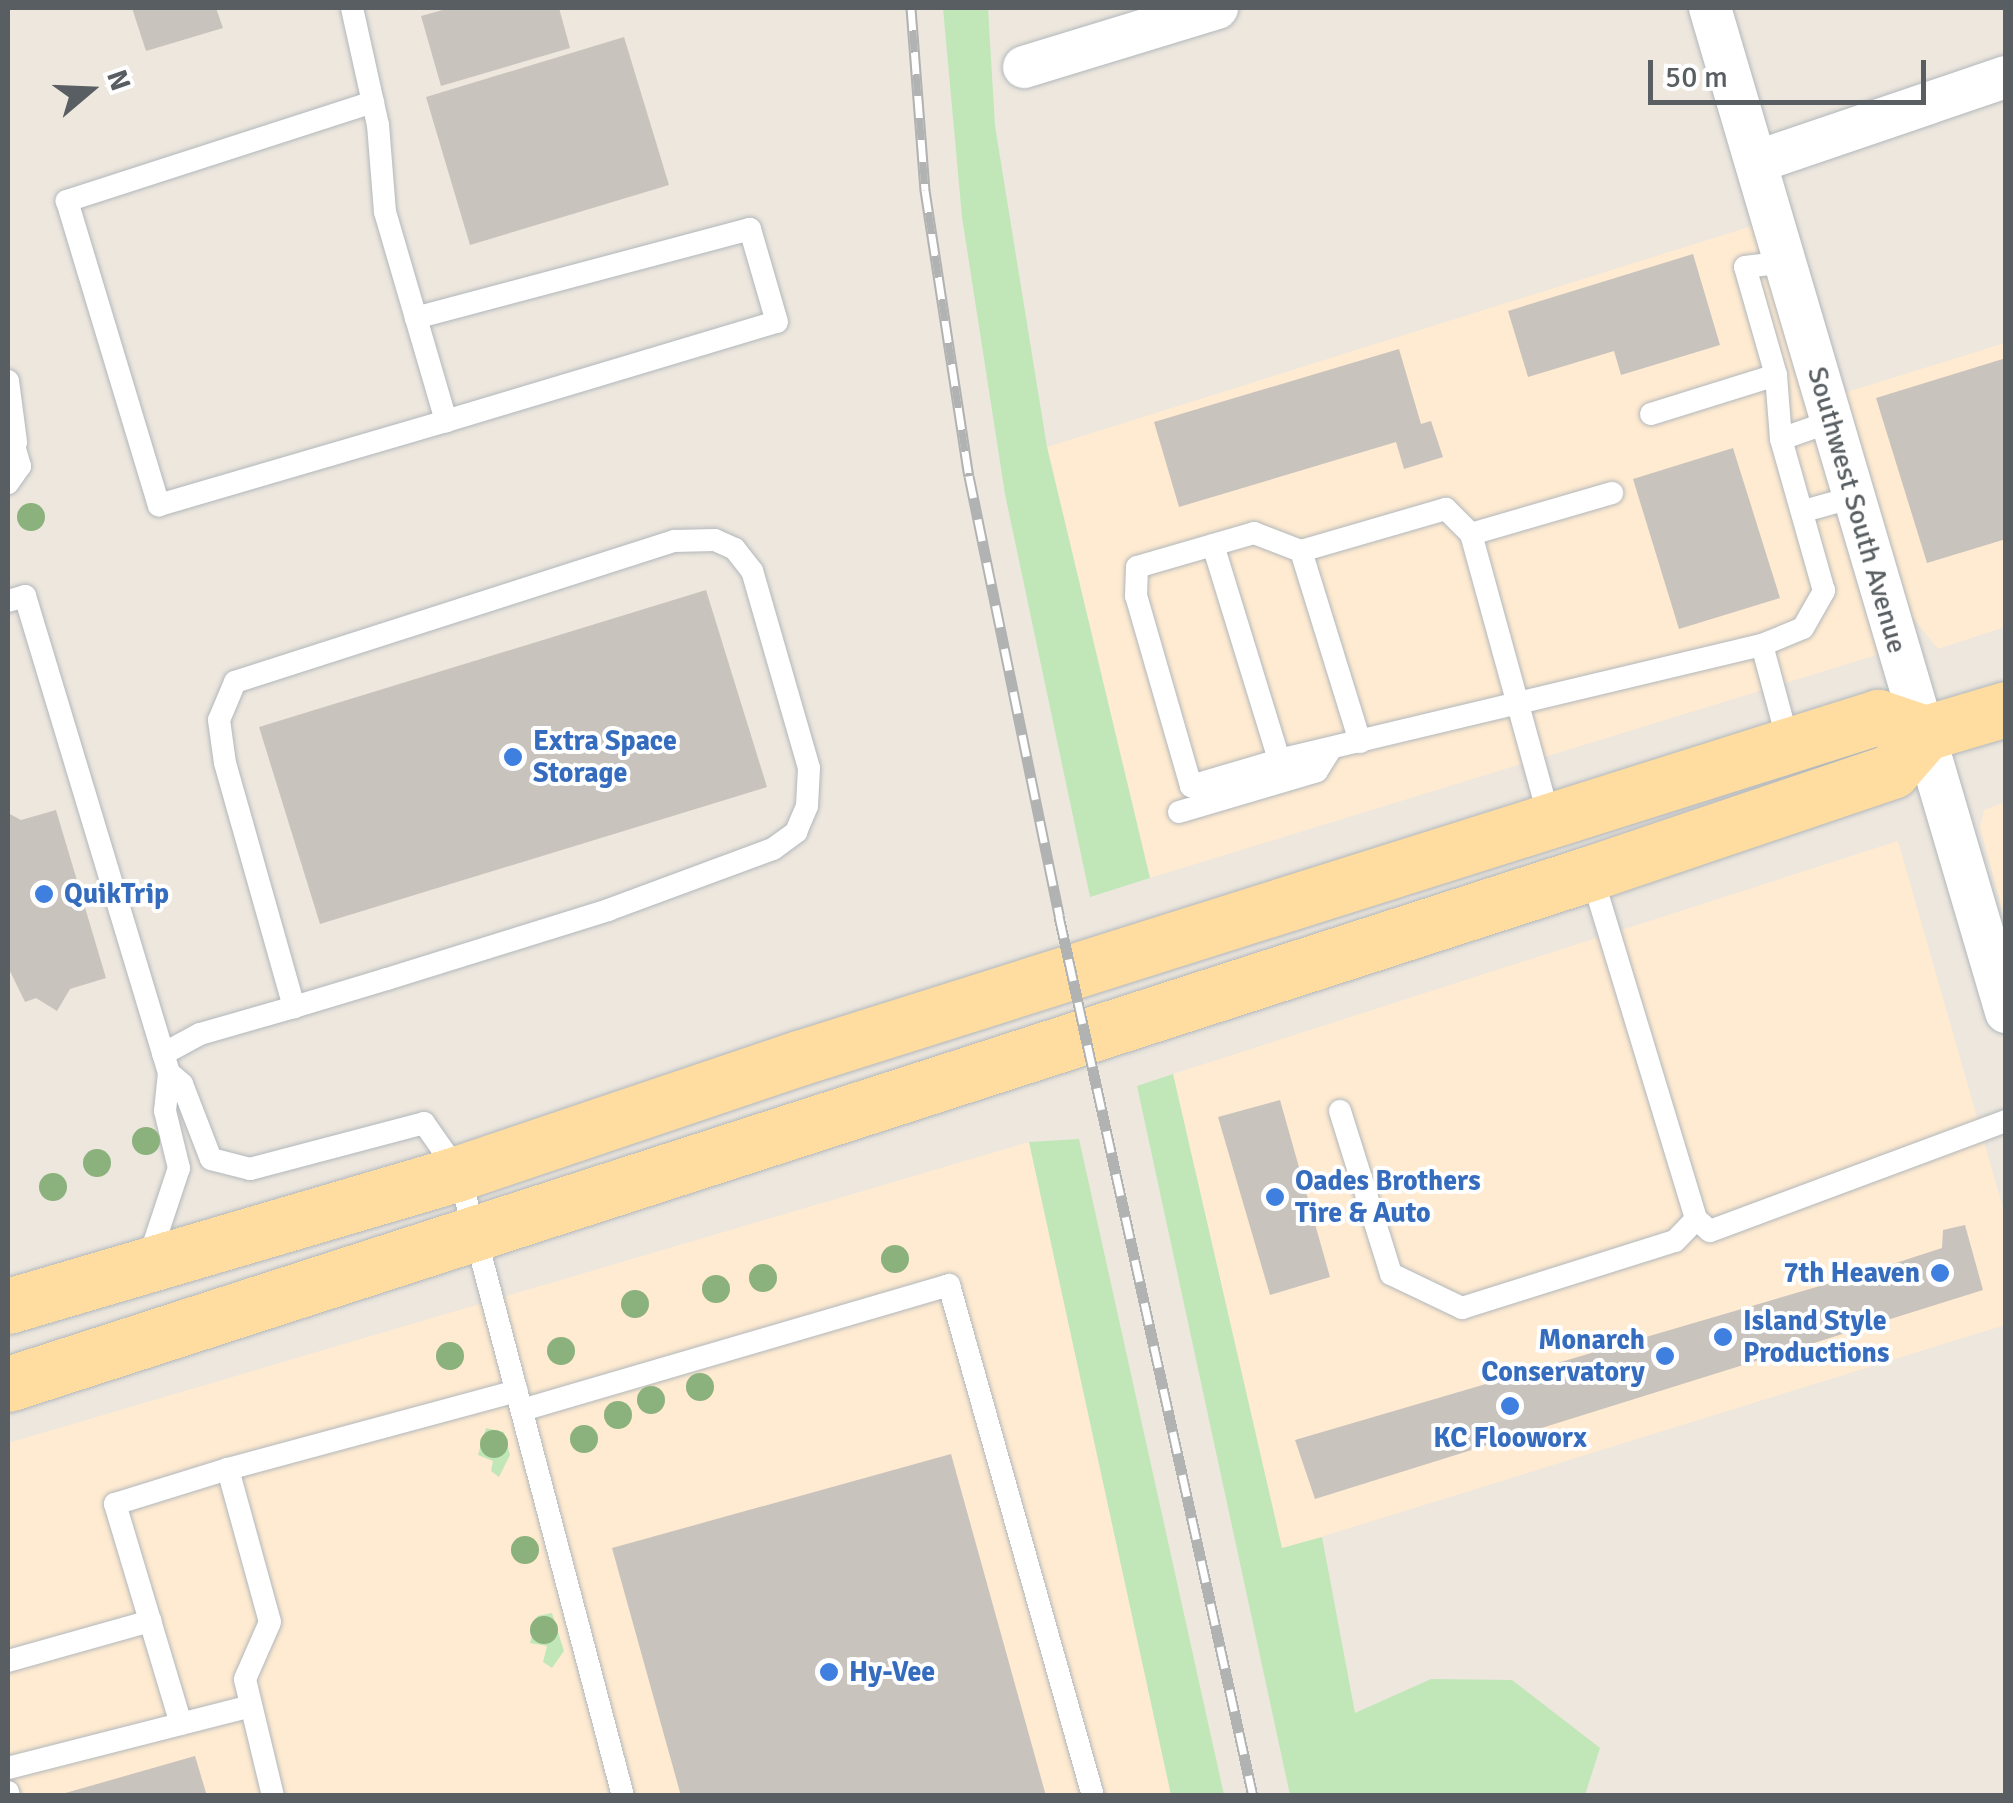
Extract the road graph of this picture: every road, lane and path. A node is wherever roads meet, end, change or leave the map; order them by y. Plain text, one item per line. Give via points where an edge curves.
1 (352, 8) edge
2 (1217, 8) edge
3 (1710, 8) edge
4 (1024, 67) dead end
5 (2006, 77) edge
6 (373, 102) junction
7 (1756, 162) junction
8 (1785, 262) junction
9 (416, 318) junction
10 (1776, 375) junction
11 (8, 381) edge
12 (1651, 414) dead end
13 (446, 422) junction
14 (1832, 422) junction
15 (12, 434) edge
16 (1781, 439) junction
17 (8, 483) edge
18 (1612, 493) dead end
19 (1854, 497) junction
20 (1804, 511) junction
21 (1471, 534) junction
22 (1213, 545) junction
23 (1301, 551) junction
24 (8, 602) edge
25 (1762, 645) junction
26 (1518, 705) junction
27 (2006, 709) edge
28 (1925, 733) junction
29 (1360, 742) junction
30 (1789, 745) junction
31 (1331, 749) junction
32 (1279, 760) junction
33 (1179, 812) dead end
34 (1550, 820) junction
35 (1591, 873) junction
36 (294, 1007) junction
37 (2006, 1012) edge
38 (166, 1064) junction
39 (1340, 1110) dead end
40 (2006, 1121) edge
41 (460, 1173) junction
42 (1696, 1219) junction
43 (477, 1233) junction
44 (8, 1267) edge
45 (139, 1267) junction
46 (8, 1306) edge
47 (8, 1384) edge
48 (519, 1400) junction
49 (228, 1469) junction
50 (150, 1622) junction
51 (8, 1661) edge
52 (251, 1706) junction
53 (181, 1724) junction
54 (8, 1768) edge
55 (273, 1796) edge
56 (623, 1796) edge
57 (1093, 1796) edge

1 - 6 lane
2 - 4 street
3 - 7 street, Southwest South Avenue
5 - 7 street
6 - 9 lane via 385,212
6 - 13 lane via 67,202 159,506
7 - 8 street, Southwest South Avenue
8 - 10 lane via 1745,267
8 - 14 street, Southwest South Avenue
9 - 13 lane
9 - 13 lane via 750,228 776,322
10 - 12 lane
10 - 16 lane
11 - 15 lane
14 - 16 lane
14 - 19 street, Southwest South Avenue
15 - 17 lane via 20,466
16 - 20 lane
18 - 21 lane
19 - 20 lane
19 - 28 street, Southwest South Avenue
20 - 25 lane via 1824,590 1802,628
21 - 23 lane via 1446,510
21 - 26 lane
22 - 23 lane via 1254,533
22 - 32 lane
22 - 32 lane via 1137,567 1136,596 1191,786
23 - 29 lane
24 - 38 lane via 25,596
25 - 26 lane
25 - 30 lane
26 - 29 lane
26 - 34 lane
27 - 28 main road
28 - 30 main road via 1878,717
28 - 35 main road via 1892,771
28 - 37 street, Southwest South Avenue
29 - 31 lane
30 - 34 main road
31 - 32 lane
31 - 33 lane via 1317,771
34 - 41 main road
35 - 42 lane
35 - 43 main road
36 - 36 lane via 608,910 773,849 796,832 807,806 808,768 752,571 735,549 714,540 674,540 235,682 219,720 225,763
36 - 38 lane via 200,1034
38 - 41 lane via 182,1084 212,1159 250,1169 424,1123
38 - 45 lane via 165,1110 179,1168
39 - 42 lane via 1390,1274 1462,1308 1676,1242
40 - 42 lane via 1752,1220 1710,1231
41 - 43 lane
41 - 45 main road
43 - 47 main road
43 - 48 lane
44 - 45 main road via 104,1238
45 - 46 main road
48 - 49 lane
48 - 56 lane
48 - 57 lane via 949,1285
49 - 50 lane via 114,1504
49 - 52 lane via 270,1622 246,1679
50 - 51 lane
50 - 53 lane
52 - 53 lane
52 - 55 lane
53 - 54 lane

